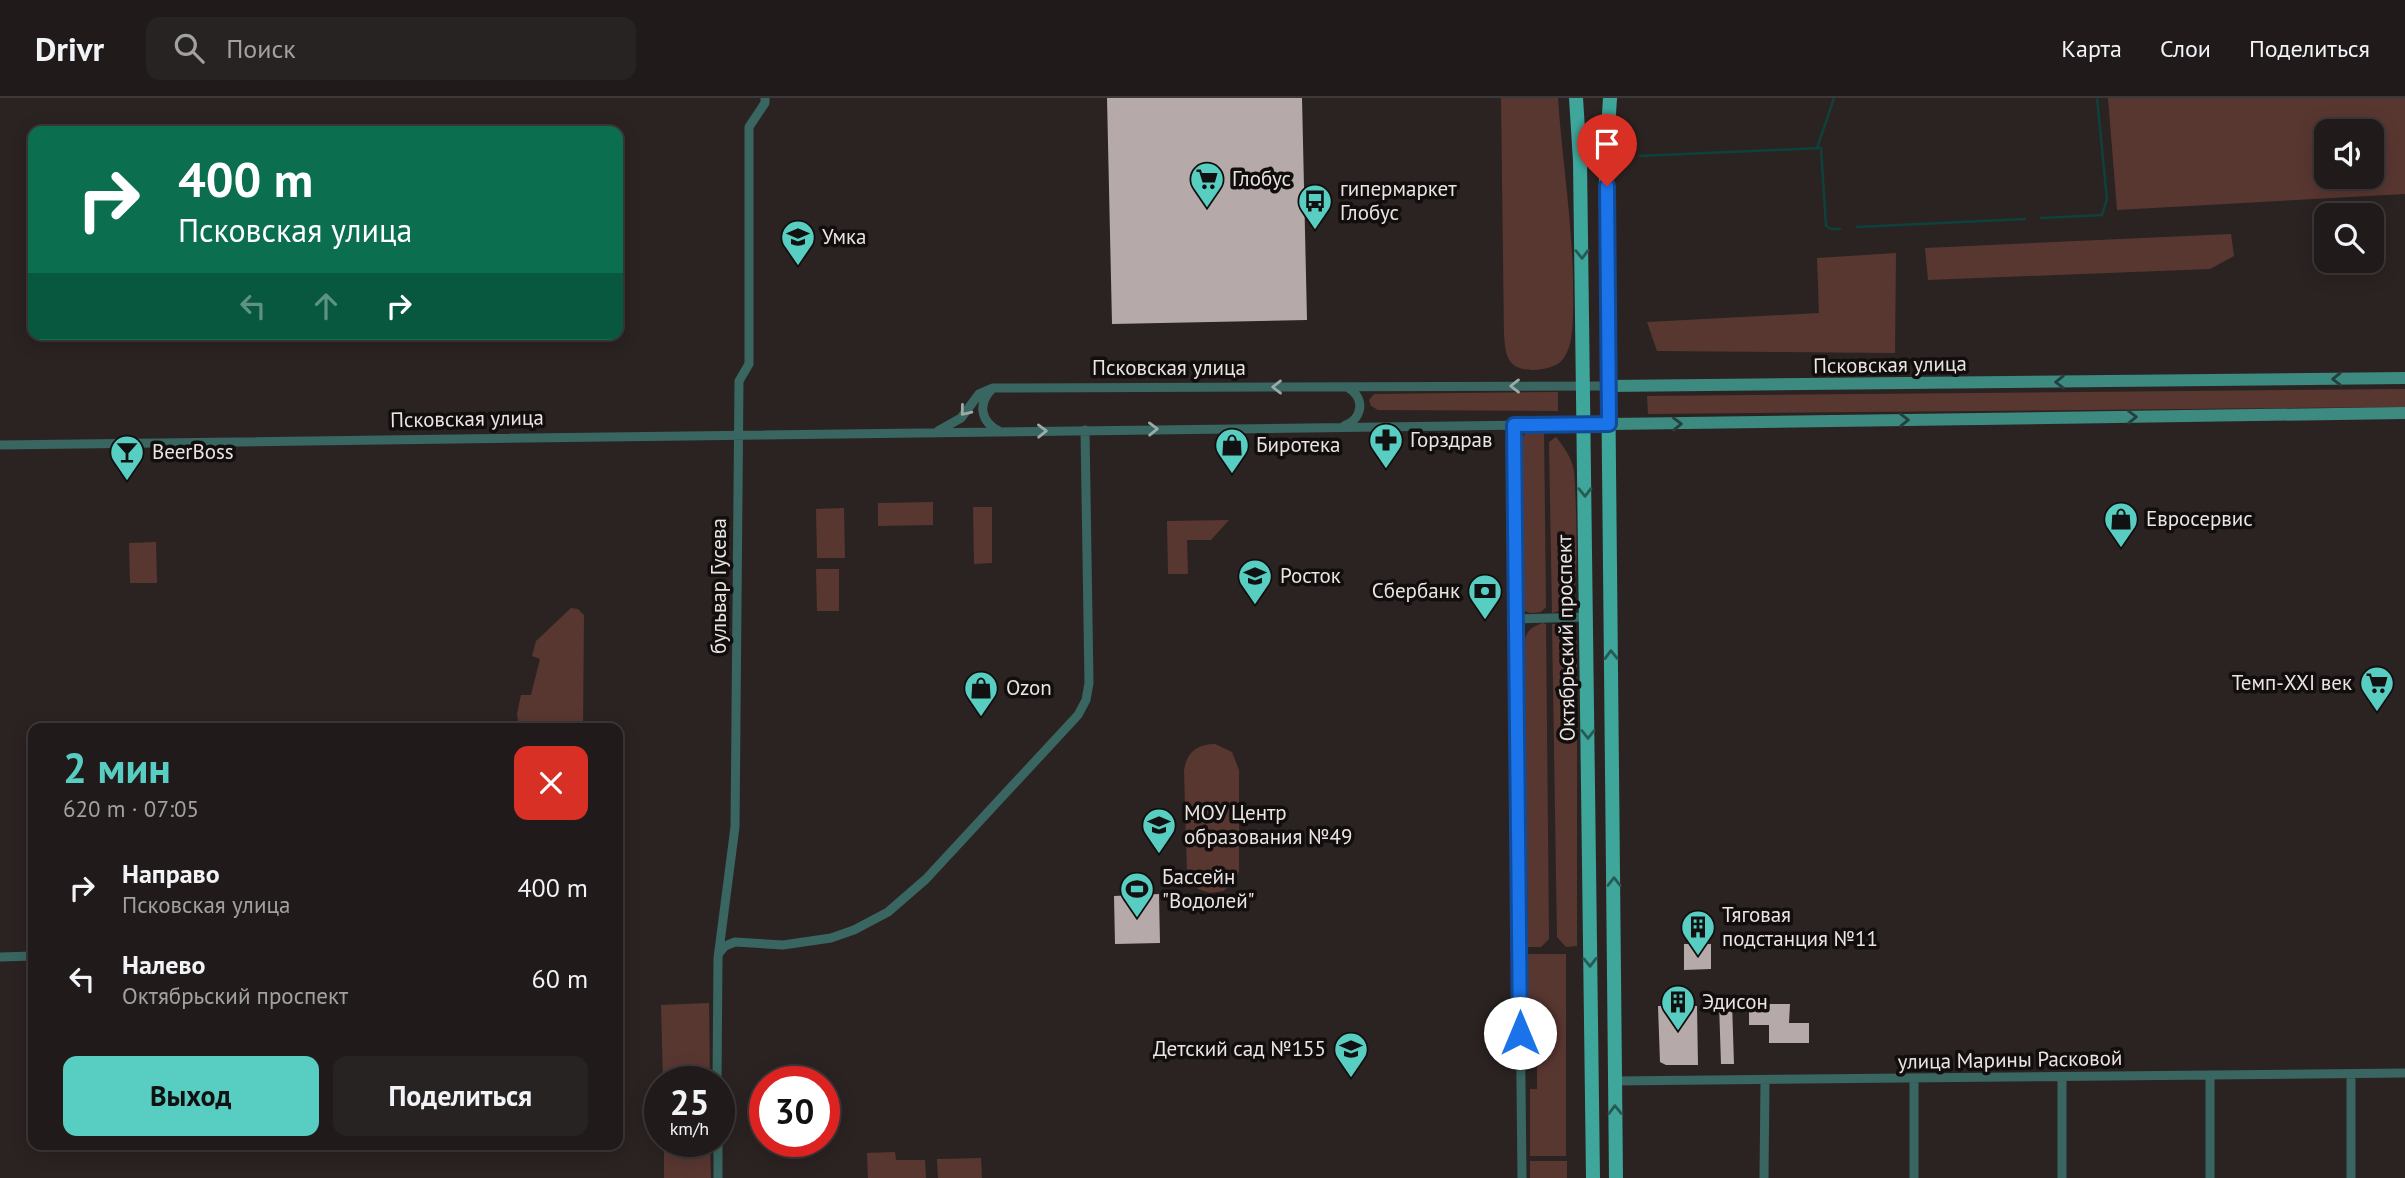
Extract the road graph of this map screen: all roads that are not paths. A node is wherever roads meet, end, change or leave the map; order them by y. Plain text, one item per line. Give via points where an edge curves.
1 (765, 98) edge
2 (1576, 98) edge
3 (1610, 98) edge
4 (2405, 378) edge
5 (1584, 386) junction
6 (1608, 386) junction
7 (1345, 387) junction
8 (1375, 387) junction
9 (993, 388) junction
10 (2405, 413) edge
11 (1584, 424) junction
12 (1609, 424) junction
13 (1514, 425) junction
14 (1381, 426) junction
15 (1342, 427) junction
16 (1085, 430) junction
17 (999, 431) junction
18 (935, 432) junction
19 (738, 435) junction
20 (0, 445) edge
21 (1587, 617) junction
22 (1516, 619) junction
23 (28, 956) edge
24 (0, 957) edge
25 (718, 958) junction
26 (718, 1066) edge
27 (2405, 1073) edge
28 (2351, 1074) junction
29 (2210, 1075) junction
30 (2062, 1077) junction
31 (1914, 1078) junction
32 (1765, 1080) junction
33 (1615, 1081) junction
34 (718, 1157) edge
35 (718, 1178) edge
36 (1522, 1178) edge
37 (1592, 1178) edge
38 (1616, 1178) edge
39 (1765, 1178) edge
40 (1914, 1178) edge
41 (2062, 1178) edge
42 (2210, 1178) edge
43 (2351, 1178) edge

1 - 19 street, бульвар Гусева via 749,127 749,364 739,381
2 -> 5 main road, Октябрьский проспект
3 - 6 main road via 1606,161
4 -> 6 main road, Псковская улица
5 - 6 street, Псковская улица
5 -> 8 street, Псковская улица
5 - 11 main road, Октябрьский проспект
6 - 12 main road
7 - 8 street, Псковская улица
7 -> 9 street, Псковская улица
7 - 15 street via 1357,396 1360,408 1355,420
8 - 14 street via 1365,394 1362,409 1368,420
9 - 17 street via 985,397 983,413
9 -> 18 street via 979,394 961,418
12 -> 10 main road, Псковская улица
11 - 12 street, Псковская улица
11 - 13 street, Псковская улица
11 -> 21 main road, Октябрьский проспект
33 -> 12 main road
13 - 14 street, Псковская улица
13 - 22 street
14 - 15 street, Псковская улица
16 -> 15 street, Псковская улица
17 -> 16 street, Псковская улица
16 - 25 street via 1089,682 1078,715 926,879 888,912 854,930 817,941 731,943
17 - 18 street, Псковская улица
18 - 19 street, Псковская улица
19 - 20 street, Псковская улица
19 - 25 street, бульвар Гусева via 735,827
21 - 22 street
21 -> 37 main road, Октябрьский проспект
22 - 36 street
23 - 24 street
25 - 26 street, бульвар Гусева
27 - 28 street, улица Марины Расковой
28 - 29 street, улица Марины Расковой
28 - 43 street
29 - 30 street, улица Марины Расковой
29 - 42 street
30 - 31 street, улица Марины Расковой
30 - 41 street
31 - 32 street, улица Марины Расковой
31 - 40 street
32 - 33 street, улица Марины Расковой
32 - 39 street
38 -> 33 main road
34 - 35 street

